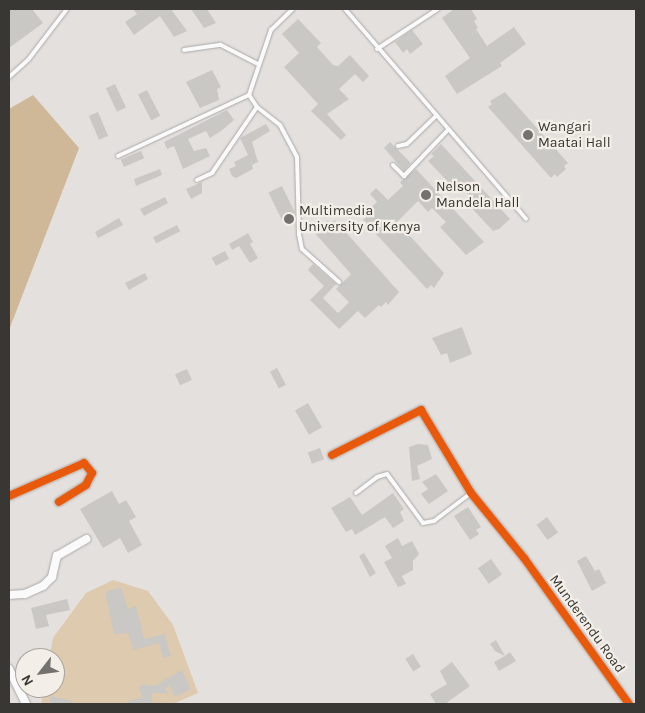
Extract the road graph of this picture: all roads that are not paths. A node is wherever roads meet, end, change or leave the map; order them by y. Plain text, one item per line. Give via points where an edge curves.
1 (67, 9) edge
2 (293, 9) edge
3 (346, 9) edge
4 (438, 9) edge
5 (377, 49) junction
6 (184, 50) dead end
7 (258, 64) junction
8 (9, 77) edge
9 (249, 95) junction
10 (257, 107) junction
11 (435, 117) junction
12 (447, 131) junction
13 (398, 146) dead end
14 (118, 156) dead end
15 (393, 165) dead end
16 (197, 180) dead end
17 (526, 219) dead end
18 (339, 282) dead end
19 (332, 454) dead end
20 (471, 492) junction
21 (356, 493) dead end
22 (9, 496) edge
23 (59, 502) dead end
24 (86, 539) dead end
25 (9, 595) edge
26 (9, 669) edge
27 (26, 704) edge
28 (629, 704) edge

1 - 8 lane via 28,60
2 - 7 lane via 271,30
3 - 5 lane
4 - 5 lane
5 - 11 lane
6 - 7 lane via 221,45
7 - 9 lane
9 - 10 lane
9 - 14 lane
10 - 16 lane via 212,173
10 - 18 lane via 280,125 298,157 302,249
11 - 12 lane
11 - 13 lane via 407,144
12 - 15 lane via 404,176
12 - 17 lane
19 - 20 street, Munderendu Road via 420,410
20 - 21 lane via 434,521 423,523 387,474 377,477
20 - 28 street, Munderendu Road via 524,558
22 - 23 street via 84,463 92,474 86,485
24 - 25 street via 57,556 52,577 44,586 25,594
26 - 27 street

